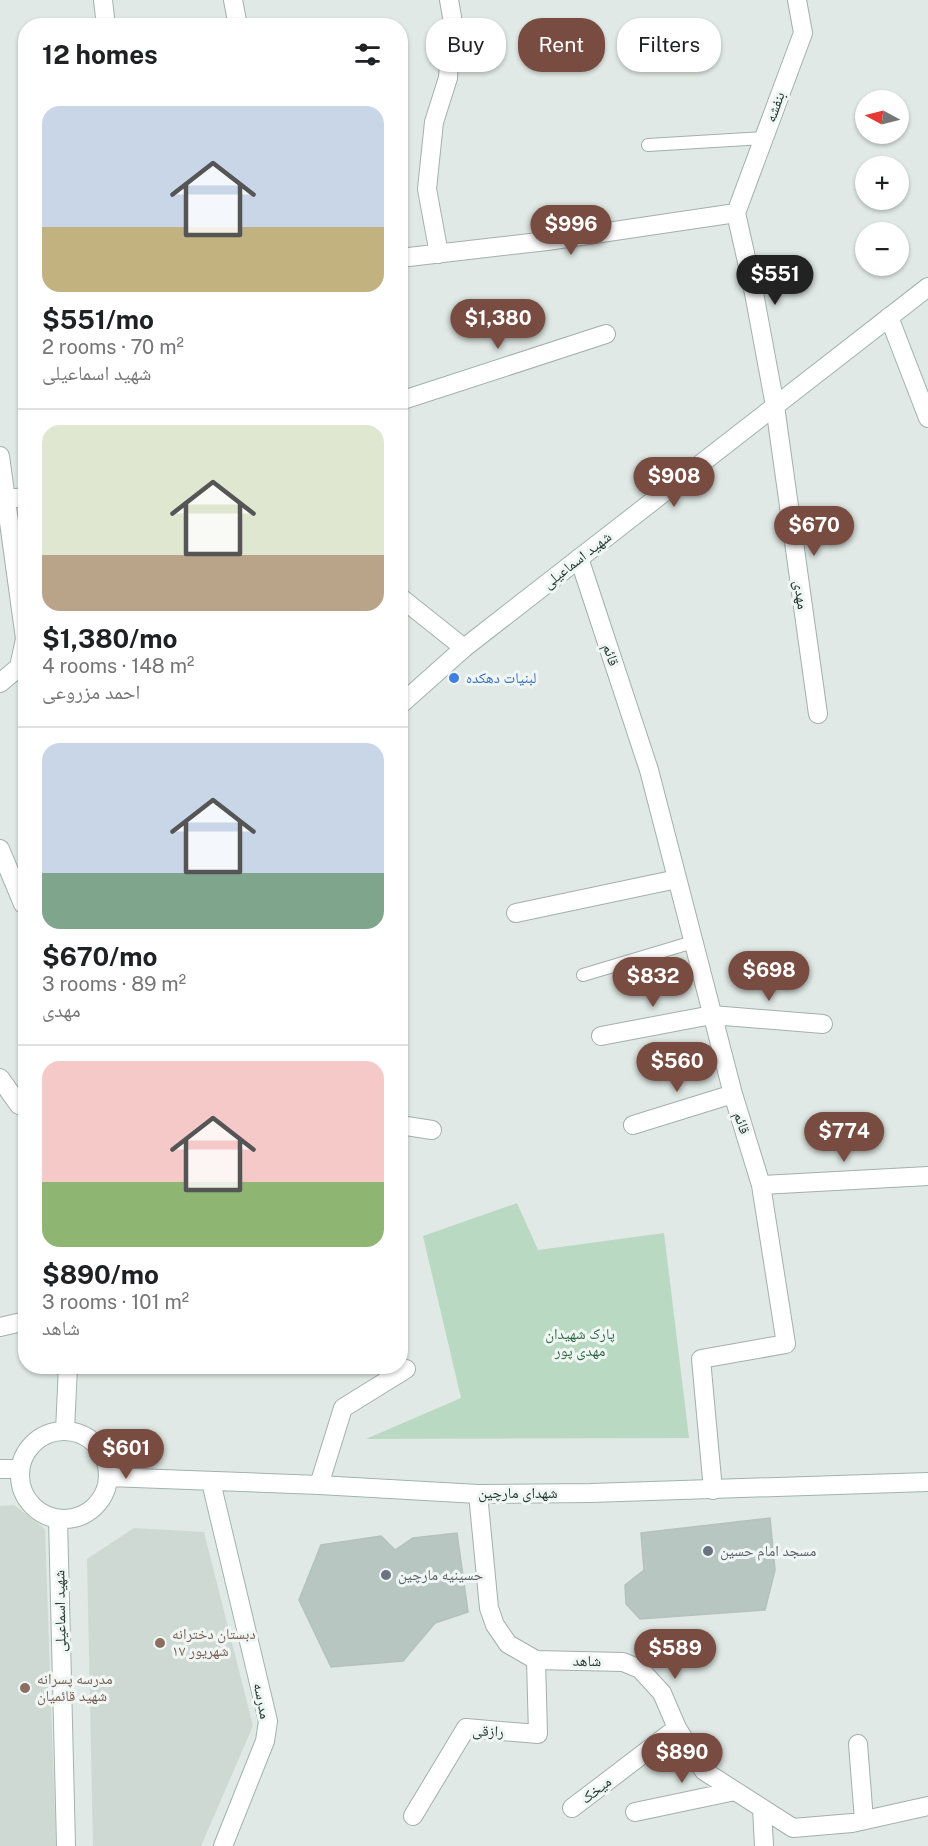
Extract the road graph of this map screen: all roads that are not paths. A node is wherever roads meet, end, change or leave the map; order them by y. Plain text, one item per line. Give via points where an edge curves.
1 (103, 0) edge
2 (234, 0) edge
3 (449, 0) edge
4 (797, 0) edge
5 (105, 18) edge
6 (236, 18) edge
7 (764, 138) junction
8 (648, 145) dead end
9 (736, 213) junction
10 (439, 254) junction
11 (408, 257) edge
12 (928, 287) edge
13 (889, 317) junction
14 (606, 334) dead end
15 (408, 398) edge
16 (775, 406) junction
17 (928, 418) edge
18 (0, 456) edge
19 (18, 497) edge
20 (6, 499) junction
21 (579, 558) junction
22 (18, 587) edge
23 (408, 603) edge
24 (464, 648) junction
25 (18, 669) edge
26 (0, 683) edge
27 (408, 698) edge
28 (818, 714) dead end
29 (0, 849) edge
30 (677, 879) junction
31 (18, 892) edge
32 (516, 913) dead end
33 (693, 942) junction
34 (583, 975) dead end
35 (712, 1016) junction
36 (823, 1024) dead end
37 (601, 1036) dead end
38 (0, 1078) edge
39 (733, 1094) junction
40 (18, 1105) edge
41 (633, 1125) dead end
42 (408, 1126) edge
43 (432, 1130) dead end
44 (928, 1176) edge
45 (761, 1185) junction
46 (18, 1323) edge
47 (0, 1327) edge
48 (68, 1374) edge
49 (398, 1374) edge
50 (65, 1431) junction
51 (0, 1469) edge
52 (21, 1469) junction
53 (108, 1477) junction
54 (211, 1482) junction
55 (928, 1482) edge
56 (319, 1485) junction
57 (713, 1490) junction
58 (478, 1494) junction
59 (58, 1519) junction
60 (536, 1660) junction
61 (676, 1728) junction
62 (858, 1744) dead end
63 (735, 1791) junction
64 (928, 1806) edge
65 (572, 1808) dead end
66 (762, 1808) junction
67 (635, 1812) dead end
68 (413, 1816) dead end
69 (864, 1820) junction
70 (66, 1846) edge
71 (223, 1846) edge
72 (764, 1846) edge

1 - 5 street
2 - 6 street
3 - 10 street via 452,17 448,78 434,122 427,189
4 - 7 street, بنفشه via 803,33
7 - 8 lane
7 - 9 street, بنفشه
9 - 10 street
9 - 16 street, مهدی
10 - 11 street
12 - 13 street, شهید اسماعیلی
13 - 16 street, شهید اسماعیلی
13 - 17 street
14 - 15 street
16 - 21 street, شهید اسماعیلی
16 - 28 street, مهدی
18 - 20 street
19 - 20 street
20 - 22 street
21 - 24 street, شهید اسماعیلی
21 - 30 street, قائم via 649,770
23 - 24 street
24 - 27 street, شهید اسماعیلی
25 - 26 street
29 - 31 street
30 - 32 street
30 - 33 street, قائم
33 - 34 lane
33 - 35 street, قائم
35 - 36 street
35 - 37 street
35 - 39 street, قائم
38 - 40 street
39 - 41 street
39 - 45 street, قائم
42 - 43 street
44 - 45 street
45 - 57 street, قائم via 786,1344 701,1359
46 - 47 street
48 - 50 street
49 - 56 street via 343,1408
50 - 52 street via 40,1438 24,1457
50 - 53 street via 79,1433 101,1450
51 - 52 street
52 - 59 street via 21,1484 33,1507
53 - 54 street, شهدای مارچین
53 - 59 street via 98,1504 86,1514
54 - 56 street, شهدای مارچین
54 - 71 street, مدرسه via 268,1721 265,1741
55 - 57 street, شهدای مارچین
56 - 58 street, شهدای مارچین
57 - 58 street, شهدای مارچین
58 - 60 street, شاهد via 489,1608 508,1644
59 - 70 street, شهید اسماعیلی
60 - 61 street, شاهد via 623,1662 640,1669 662,1693
60 - 68 street, رازقی via 538,1734 466,1728
61 - 63 street, شاهد via 704,1771
61 - 65 street, میخک
62 - 69 street
63 - 66 street, شاهد
63 - 67 street
64 - 69 street, شاهد
66 - 69 street, شاهد via 793,1828
66 - 72 street

